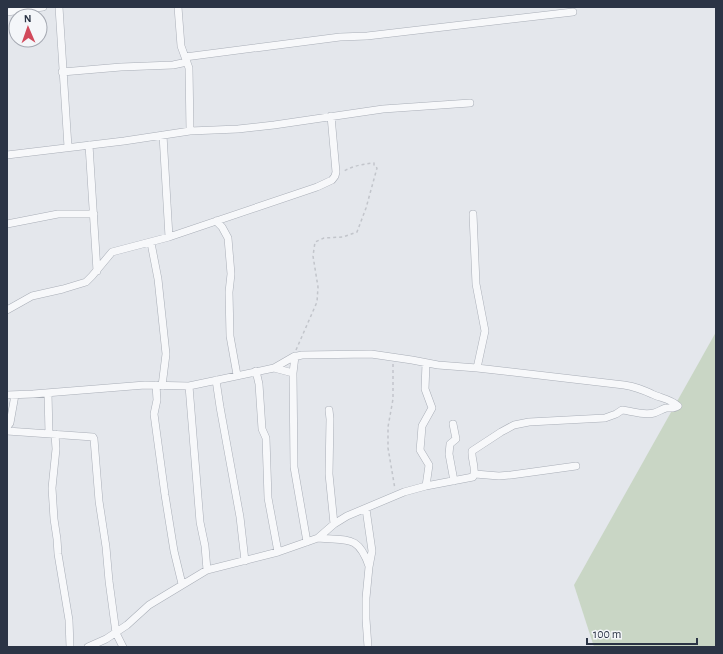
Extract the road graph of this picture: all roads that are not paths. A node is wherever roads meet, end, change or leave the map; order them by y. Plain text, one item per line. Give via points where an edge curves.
1 (43, 7) edge
2 (59, 7) edge
3 (178, 7) edge
4 (7, 12) edge
5 (573, 12) dead end
6 (186, 60) junction
7 (62, 72) junction
8 (470, 103) dead end
9 (331, 116) junction
10 (190, 130) junction
11 (163, 135) junction
12 (89, 145) junction
13 (68, 147) junction
14 (7, 155) edge
15 (94, 214) junction
16 (474, 214) dead end
17 (216, 221) junction
18 (7, 224) edge
19 (169, 238) junction
20 (151, 243) junction
21 (97, 271) junction
22 (7, 310) edge
23 (294, 357) junction
24 (426, 363) junction
25 (274, 368) junction
26 (477, 368) junction
27 (256, 371) junction
28 (292, 372) junction
29 (237, 375) junction
30 (216, 380) junction
31 (159, 386) junction
32 (189, 386) junction
33 (48, 393) junction
34 (11, 395) edge
35 (329, 410) dead end
36 (453, 424) dead end
37 (7, 427) edge
38 (7, 431) edge
39 (52, 434) junction
40 (576, 466) dead end
41 (475, 474) junction
42 (454, 481) junction
43 (426, 486) junction
44 (366, 509) junction
45 (334, 524) junction
46 (318, 538) junction
47 (307, 542) junction
48 (278, 552) junction
49 (245, 561) junction
50 (369, 566) junction
51 (207, 570) junction
52 (182, 584) junction
53 (116, 632) junction
54 (70, 647) edge
55 (88, 647) edge
56 (123, 647) edge
57 (368, 647) edge

1 - 4 street
2 - 7 street
3 - 6 street via 181,46
5 - 6 street via 340,37
6 - 7 street via 173,65
6 - 10 street via 189,68
7 - 13 street
8 - 9 street via 383,109
9 - 10 street via 238,129
9 - 17 street via 335,176 332,180
10 - 11 street
11 - 12 street
11 - 19 street
12 - 13 street
12 - 15 street
13 - 14 street
15 - 18 street via 58,214
15 - 21 street
16 - 26 street via 476,284 485,331
17 - 19 street
17 - 29 street via 228,238 231,274 230,336
19 - 20 street
20 - 21 street via 112,252
20 - 31 street via 158,279 166,354
21 - 22 street via 82,283 32,296
23 - 24 street via 308,354 371,354
23 - 25 street
23 - 28 street
24 - 26 street
24 - 43 street via 425,389 432,408 422,426 420,450 429,465
25 - 27 street
25 - 28 street
26 - 41 street via 639,387 678,406 648,414 622,410 605,418 514,425 472,451
27 - 29 street
27 - 48 street via 262,429 266,438 268,498
28 - 47 street via 294,468
29 - 30 street
30 - 32 street
30 - 49 street via 240,517
31 - 32 street
31 - 33 street
31 - 52 street via 154,414 164,495
32 - 51 street via 200,522
33 - 34 street
33 - 39 street
34 - 37 street via 10,423
35 - 45 street via 329,474
36 - 42 street via 456,439 450,444 449,454
38 - 39 street
39 - 53 street via 94,439
39 - 54 street via 56,449 52,488 54,519 69,620
40 - 41 street via 499,476
41 - 42 street via 474,477
42 - 43 street
43 - 44 street
44 - 45 street
44 - 50 street via 372,551
45 - 46 street
46 - 47 street
46 - 50 street via 356,543
47 - 48 street
48 - 49 street
49 - 51 street
50 - 57 street via 366,619
51 - 52 street
52 - 53 street via 149,605
53 - 55 street
53 - 56 street

